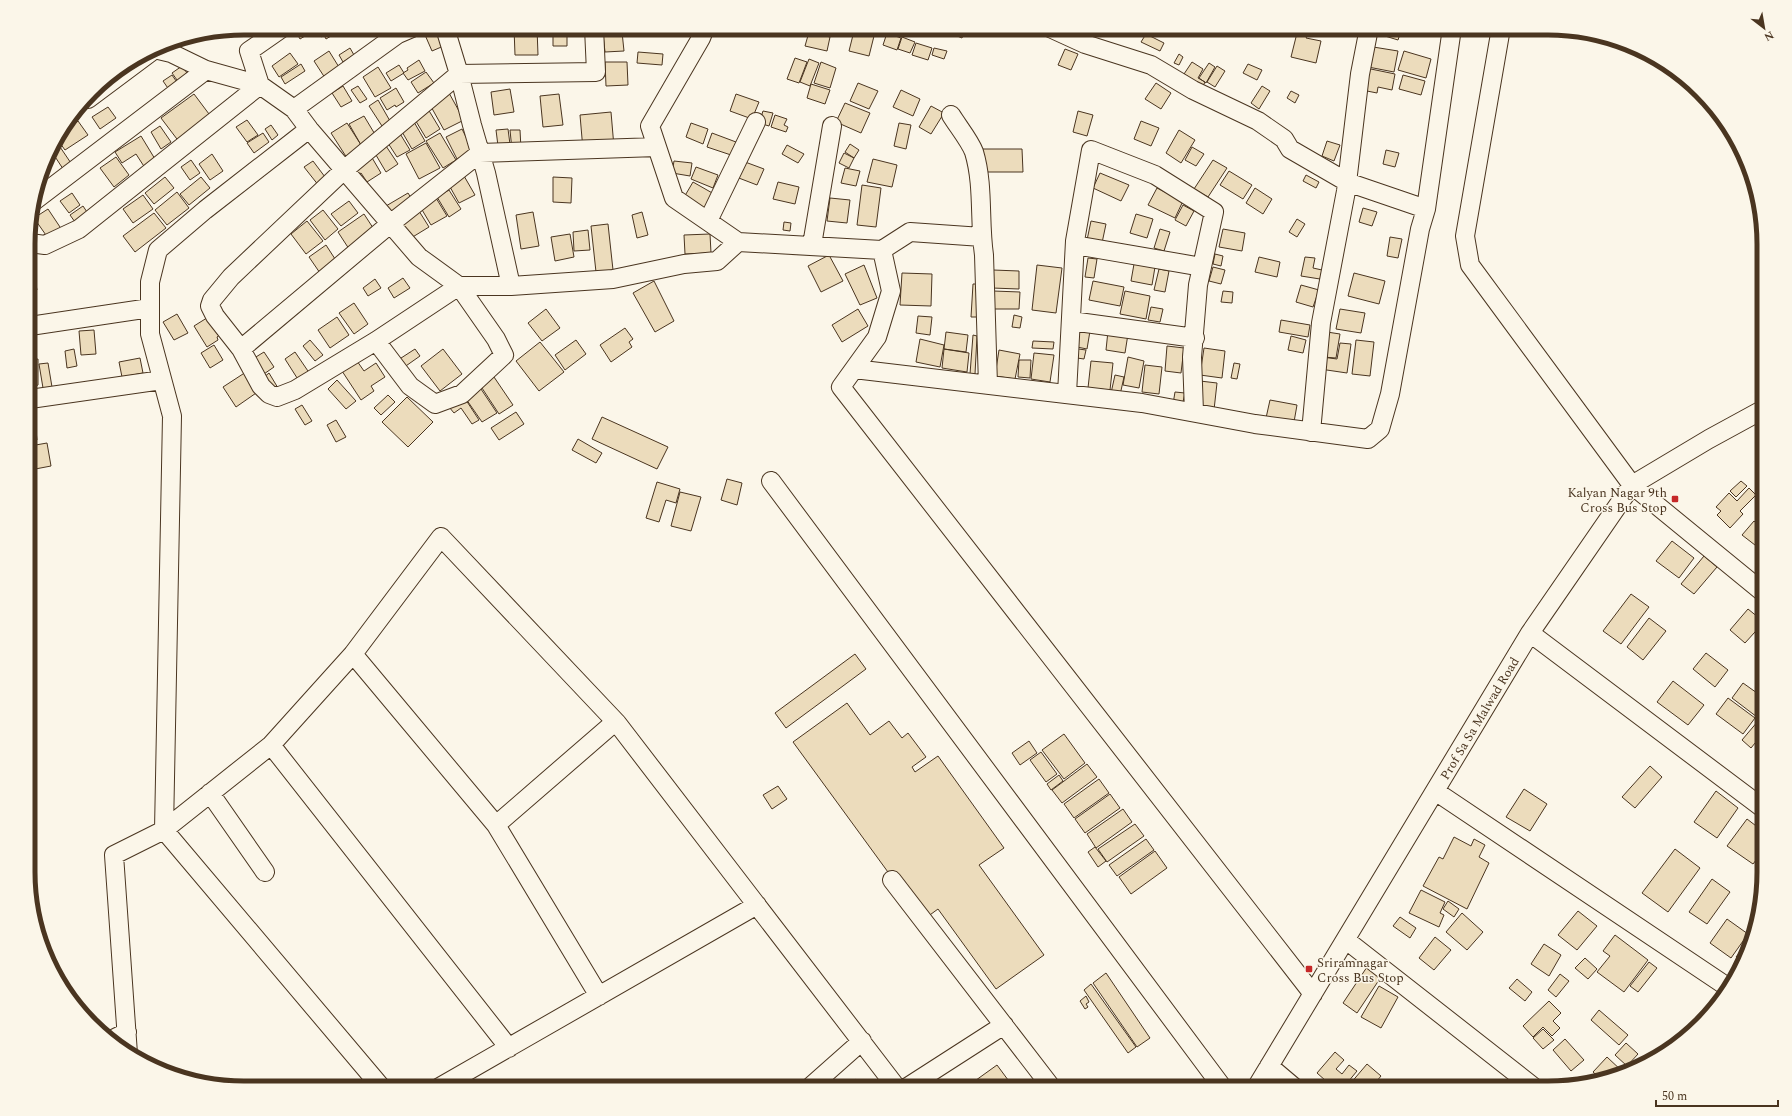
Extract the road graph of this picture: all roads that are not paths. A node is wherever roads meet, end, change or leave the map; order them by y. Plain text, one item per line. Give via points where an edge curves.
1 (272, 35) edge
2 (397, 35) edge
3 (447, 35) edge
4 (594, 35) edge
5 (702, 35) edge
6 (1065, 35) edge
7 (1368, 35) edge
8 (1451, 35) edge
9 (1500, 35) edge
10 (164, 51) edge
11 (206, 70) junction
12 (460, 74) junction
13 (260, 85) junction
14 (294, 109) junction
15 (951, 116) dead end
16 (756, 122) dead end
17 (832, 126) dead end
18 (309, 130) junction
19 (657, 147) junction
20 (480, 153) junction
21 (344, 170) junction
22 (1347, 182) junction
23 (41, 196) edge
24 (1426, 208) junction
25 (708, 221) junction
26 (390, 224) junction
27 (982, 237) junction
28 (738, 242) junction
29 (35, 244) edge
30 (812, 245) junction
31 (1075, 245) junction
32 (882, 250) junction
33 (1202, 267) junction
34 (458, 286) junction
35 (511, 286) junction
36 (150, 308) junction
37 (1071, 321) junction
38 (35, 325) edge
39 (1194, 338) junction
40 (376, 341) junction
41 (241, 349) junction
42 (854, 369) junction
43 (162, 380) junction
44 (988, 384) junction
45 (1067, 394) junction
46 (35, 398) edge
47 (1194, 412) junction
48 (1757, 413) edge
49 (1311, 432) junction
50 (772, 481) dead end
51 (1632, 485) junction
52 (1757, 587) edge
53 (1530, 633) junction
54 (353, 654) junction
55 (608, 728) dead end
56 (271, 745) junction
57 (1435, 791) junction
58 (210, 793) junction
59 (1757, 804) edge
60 (496, 825) junction
61 (164, 830) junction
62 (266, 872) dead end
63 (892, 880) dead end
64 (757, 905) junction
65 (1346, 940) junction
66 (1724, 985) edge
67 (1313, 994) junction
68 (599, 996) junction
69 (1004, 1026) junction
70 (127, 1032) junction
71 (116, 1037) edge
72 (862, 1041) junction
73 (128, 1046) edge
74 (509, 1048) junction
75 (1269, 1066) junction
76 (376, 1081) edge
77 (450, 1081) edge
78 (817, 1081) edge
79 (892, 1081) edge
80 (917, 1081) edge
81 (1047, 1081) edge
82 (1219, 1081) edge
83 (1260, 1081) edge
84 (1287, 1081) edge
85 (1526, 1081) edge

1 - 13 street via 249,51
2 - 14 street
3 - 12 street
4 - 12 street via 596,72
5 - 19 street via 650,126
6 - 22 street via 1151,65 1193,90 1258,121 1284,139 1290,149
7 - 22 street via 1360,74
8 - 24 street
9 - 51 street via 1465,236 1470,265
10 - 11 street
11 - 13 street
11 - 23 street
12 - 20 street
12 - 21 street
13 - 14 street
13 - 29 street via 79,229 45,245
14 - 18 street
15 - 27 street via 973,150 980,184
16 - 25 street
17 - 30 street
18 - 21 street
18 - 36 street via 205,210 158,250 150,282
19 - 20 street
19 - 25 street via 674,198
20 - 26 street
20 - 35 street
21 - 26 street
21 - 41 street via 231,277 212,300 210,306 215,316
22 - 24 street
22 - 49 street via 1321,323
24 - 49 street via 1420,228 1390,394 1380,429 1368,439
25 - 28 street
26 - 34 street via 419,257
26 - 41 street
27 - 32 street via 910,232
27 - 44 street
28 - 30 street
28 - 35 street via 717,261 684,264 613,279
30 - 32 street
31 - 33 street
31 - 33 street via 1092,150 1155,175 1214,212
31 - 37 street
32 - 42 street via 891,291 877,337
33 - 39 street
34 - 35 street
34 - 40 street
34 - 40 street via 496,339 504,355 462,394 435,404 410,386
36 - 38 street
36 - 43 street via 150,334
37 - 39 street
37 - 45 street
39 - 47 street
40 - 41 street via 296,390 277,397 268,394 261,386
42 - 44 street
42 - 67 street via 841,387
43 - 46 street
43 - 61 street via 172,416
44 - 45 street
45 - 47 street
47 - 49 street
48 - 51 street, Prof Sa Sa Malwad Road
50 - 82 street
51 - 52 street
51 - 53 street, Prof Sa Sa Malwad Road
53 - 57 street, Prof Sa Sa Malwad Road
53 - 59 street
54 - 56 street
54 - 60 street
54 - 64 street via 441,537 617,723
55 - 60 street
56 - 58 street
56 - 74 street
57 - 65 street, Prof Sa Sa Malwad Road
57 - 66 street
58 - 61 street
58 - 62 street
60 - 68 street
61 - 70 street via 114,855
61 - 76 street
63 - 69 street
64 - 68 street
64 - 72 street
65 - 67 street, Prof Sa Sa Malwad Road
65 - 85 street
67 - 75 street, Prof Sa Sa Malwad Road
68 - 74 street
69 - 80 street
69 - 81 street
70 - 71 street
70 - 73 street
72 - 78 street
72 - 79 street
74 - 77 street
75 - 83 street, Prof Sa Sa Malwad Road
75 - 84 street

